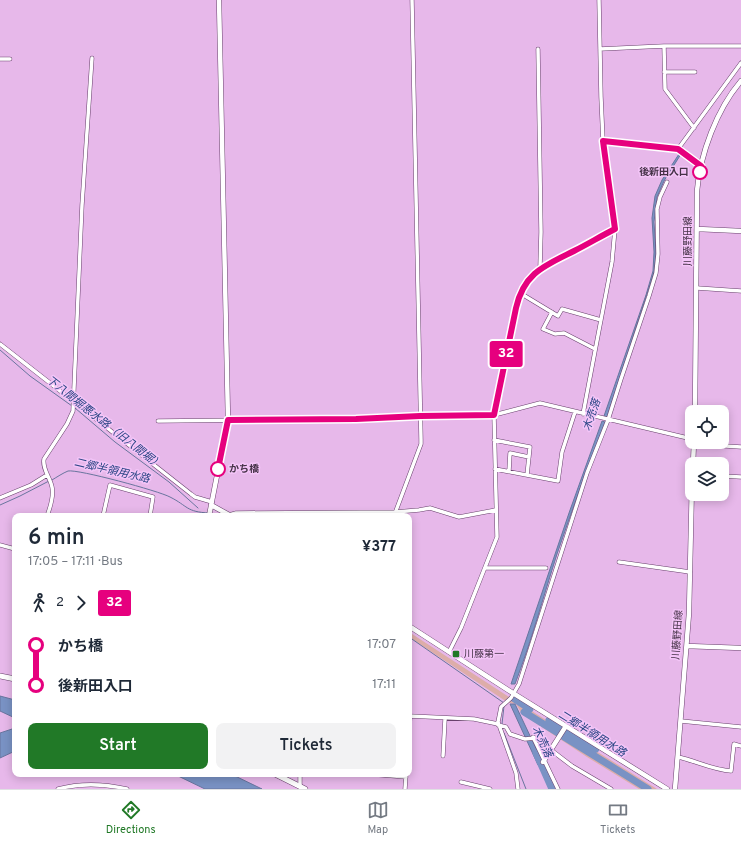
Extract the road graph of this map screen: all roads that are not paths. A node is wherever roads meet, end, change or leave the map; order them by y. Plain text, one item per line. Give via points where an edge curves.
1 (219, 0) edge
2 (412, 0) edge
3 (599, 0) edge
4 (664, 46) junction
5 (741, 46) edge
6 (538, 49) dead end
7 (600, 49) junction
8 (10, 58) dead end
9 (92, 58) dead end
10 (0, 59) edge
11 (741, 63) edge
12 (664, 72) junction
13 (695, 72) dead end
14 (741, 81) edge
15 (694, 128) junction
16 (603, 141) junction
17 (678, 149) junction
18 (701, 166) junction
19 (666, 182) dead end
20 (615, 229) junction
21 (698, 229) junction
22 (741, 231) edge
23 (540, 268) junction
24 (697, 288) junction
25 (741, 291) edge
26 (520, 293) junction
27 (552, 312) junction
28 (601, 320) junction
29 (0, 344) edge
30 (595, 349) junction
31 (73, 402) junction
32 (695, 405) edge
33 (574, 412) junction
34 (583, 414) junction
35 (494, 415) junction
36 (420, 416) junction
37 (228, 420) junction
38 (608, 420) junction
39 (158, 421) dead end
40 (494, 440) junction
41 (685, 440) edge
42 (729, 446) edge
43 (741, 447) edge
44 (529, 457) junction
45 (495, 469) junction
46 (508, 472) junction
47 (527, 475) junction
48 (47, 476) junction
49 (729, 476) edge
50 (741, 477) edge
51 (0, 498) edge
52 (692, 501) edge
53 (211, 506) junction
54 (496, 510) junction
55 (396, 512) junction
56 (48, 513) edge
57 (104, 513) edge
58 (150, 513) edge
59 (210, 513) edge
60 (226, 513) edge
61 (362, 513) edge
62 (0, 545) edge
63 (12, 548) edge
64 (620, 562) dead end
65 (485, 568) junction
66 (546, 568) dead end
67 (690, 572) junction
68 (412, 628) edge
69 (687, 646) junction
70 (741, 648) edge
71 (449, 652) junction
72 (0, 676) edge
73 (12, 678) edge
74 (512, 696) junction
75 (412, 716) edge
76 (445, 719) junction
77 (681, 721) junction
78 (498, 724) junction
79 (566, 726) junction
80 (741, 727) edge
81 (533, 737) junction
82 (741, 746) edge
83 (551, 750) junction
84 (443, 756) dead end
85 (678, 757) junction
86 (543, 761) junction
87 (281, 777) edge
88 (300, 777) edge
89 (406, 777) edge
90 (461, 782) dead end
91 (302, 788) edge
92 (58, 789) edge
93 (128, 789) edge
94 (405, 789) edge
95 (490, 789) edge
96 (518, 789) edge
97 (558, 789) edge
98 (611, 789) edge
99 (667, 789) edge
100 (675, 789) edge

1 - 37 street
2 - 36 street
3 - 7 street
4 - 5 street
4 - 7 street
4 - 12 street
6 - 23 street
7 - 16 street
8 - 10 street
9 - 31 street
11 - 15 street
12 - 13 street
12 - 15 street via 665,89
14 - 18 street, 川藤野田線 via 721,111
15 - 17 street
16 - 17 street
16 - 20 street
17 - 18 street
18 - 21 street, 川藤野田線 via 697,191
19 - 38 street via 657,209 656,273
20 - 23 street
20 - 28 street via 612,262
21 - 22 street
21 - 24 street, 川藤野田線
23 - 26 street via 527,281
24 - 25 street
24 - 32 street, 川藤野田線
26 - 27 street
26 - 35 street
27 - 28 street via 558,316 562,309
27 - 30 street via 543,329 555,334 564,333
28 - 30 street
29 - 31 street
30 - 34 street
31 - 48 street via 67,424 44,458
31 - 53 street via 191,494
33 - 34 street
33 - 35 street via 540,403
33 - 47 street via 562,452 558,481
34 - 38 street
35 - 36 street
35 - 40 street
36 - 37 street
36 - 55 street via 421,444
37 - 39 street
37 - 53 street
38 - 41 street
38 - 74 street via 587,473
40 - 44 street via 530,447
40 - 45 street
42 - 43 street
44 - 46 street via 510,453
44 - 47 street
45 - 46 street
45 - 54 street
46 - 47 street
48 - 51 street
48 - 56 street via 52,488
49 - 50 street
52 - 67 street, 川藤野田線
53 - 59 street
53 - 60 street
54 - 55 street via 459,517 430,508
54 - 65 street via 497,537
55 - 61 street
57 - 58 street via 110,485 153,497
62 - 63 street
64 - 67 street
65 - 66 street
65 - 71 street
67 - 69 street, 川藤野田線
68 - 71 street
69 - 70 street
69 - 77 street, 川藤野田線
71 - 74 street
72 - 73 main road
74 - 78 street via 501,708
74 - 79 street
75 - 76 street
76 - 78 street via 474,719
76 - 84 street
77 - 80 street
77 - 85 street, 川藤野田線
78 - 81 street via 506,727 510,734 525,739
78 - 96 street via 516,774
79 - 83 street
79 - 99 street
81 - 83 street
81 - 86 street
82 - 85 street via 734,744 731,771 723,771
83 - 86 street
83 - 98 street
85 - 100 street, 川藤野田線
86 - 97 street
87 - 91 main road
88 - 91 street
89 - 94 street
90 - 95 street
92 - 93 street via 95,785

